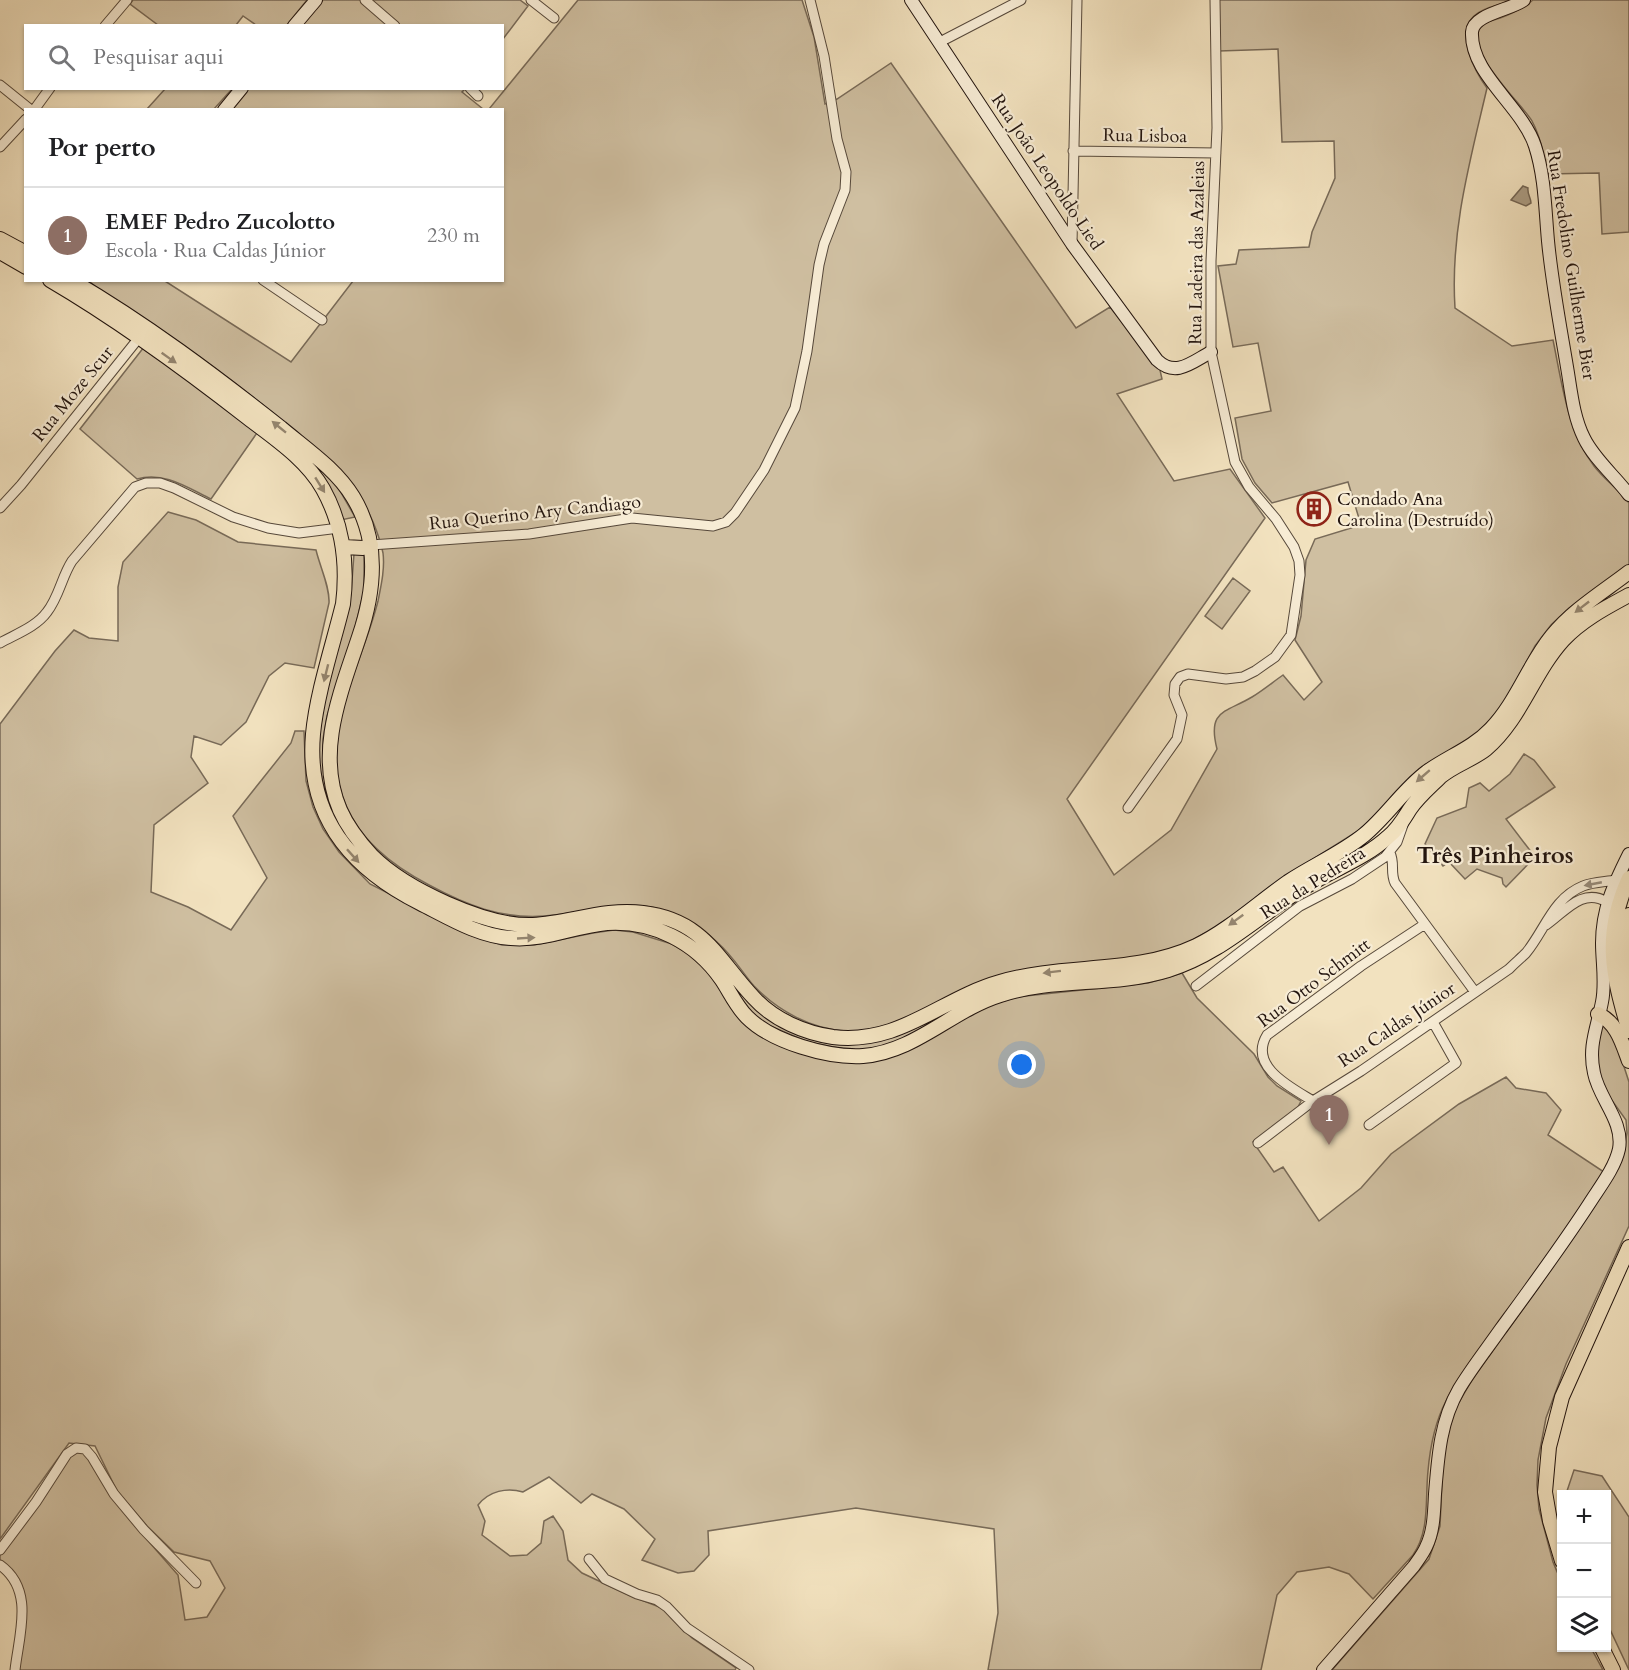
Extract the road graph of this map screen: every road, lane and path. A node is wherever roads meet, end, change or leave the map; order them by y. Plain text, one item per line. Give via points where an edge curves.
1 (127, 0) edge
2 (316, 0) edge
3 (364, 0) edge
4 (531, 0) edge
5 (810, 0) edge
6 (911, 0) edge
7 (1021, 0) edge
8 (1077, 0) edge
9 (1215, 0) edge
10 (1524, 0) edge
11 (554, 18) dead end
12 (107, 24) edge
13 (296, 24) edge
14 (393, 24) edge
15 (940, 42) junction
16 (0, 85) edge
17 (48, 90) edge
18 (240, 90) edge
19 (472, 90) edge
20 (478, 96) dead end
21 (29, 108) edge
22 (34, 108) edge
23 (226, 108) edge
24 (24, 121) edge
25 (0, 147) edge
26 (1073, 151) junction
27 (1216, 153) junction
28 (0, 239) edge
29 (1072, 244) junction
30 (0, 252) edge
31 (24, 253) edge
32 (24, 266) edge
33 (267, 282) edge
34 (74, 284) edge
35 (322, 320) dead end
36 (143, 332) junction
37 (1210, 352) junction
38 (1629, 495) edge
39 (0, 508) edge
40 (365, 523) junction
41 (339, 528) junction
42 (371, 545) junction
43 (344, 547) junction
44 (1629, 572) edge
45 (1629, 595) edge
46 (0, 643) edge
47 (1406, 794) junction
48 (1128, 808) dead end
49 (1405, 820) junction
50 (1390, 853) junction
51 (1629, 854) edge
52 (1351, 864) junction
53 (1352, 879) junction
54 (1622, 879) edge
55 (1574, 897) junction
56 (1607, 902) junction
57 (1629, 915) edge
58 (1425, 924) junction
59 (1196, 986) dead end
60 (1474, 992) junction
61 (1629, 1009) edge
62 (1598, 1014) junction
63 (1433, 1022) junction
64 (1629, 1031) edge
65 (1629, 1061) edge
66 (1313, 1101) junction
67 (1369, 1125) dead end
68 (1258, 1143) dead end
69 (1629, 1247) edge
70 (1557, 1545) edge
71 (0, 1550) edge
72 (589, 1559) dead end
73 (0, 1565) edge
74 (196, 1583) dead end
75 (1604, 1652) edge
76 (15, 1670) edge
77 (749, 1670) edge
78 (1323, 1670) edge
79 (1613, 1670) edge

1 - 12 street
2 - 13 street
3 - 14 street
4 - 11 street
5 - 42 street, Rua Querino Ary Candiago via 825,56 846,172 845,190 819,265 795,408 765,470 735,513 726,522 713,526 632,518 530,534
6 - 15 street, Rua João Leopoldo Lied
7 - 15 street
8 - 26 street
9 - 27 street, Rua Ladeira das Azaleias
10 - 38 street, Rua Fredolino Guilherme Bier via 1475,24 1474,46 1484,70 1526,125 1536,149 1553,279 1581,431
15 - 29 street, Rua João Leopoldo Lied
16 - 21 street
17 - 22 street
18 - 23 street
19 - 20 street
24 - 25 street
26 - 27 street, Rua Lisboa
26 - 29 street
27 - 37 street, Rua Ladeira das Azaleias
28 - 31 main road
29 - 37 street, Rua João Leopoldo Lied via 1165,368 1183,367
30 - 32 main road
33 - 35 street
34 - 36 main road via 108,315
36 - 39 street, Rua Moze Scur
40 -> 36 main road via 354,498 324,464 227,385
36 -> 41 main road via 306,466 323,489
37 - 48 street, Rua Ladeira das Azaleias via 1235,462 1249,487 1276,519 1299,561 1294,622 1291,635 1275,657 1243,677 1180,676 1174,695 1182,715 1177,739
40 - 41 main road
40 - 42 main road
41 - 43 main road
41 - 46 street via 299,533 267,528 233,517 174,488 146,483 135,487 72,561 47,612 30,627
42 - 43 main road
47 -> 42 main road via 1364,835 1197,945 1140,964 1053,972 1000,982 912,1024 876,1036 843,1038 818,1034 770,1012 751,995 717,951 695,932 674,922 628,912 539,924 503,923 414,886 372,856 340,809 330,759 334,717 370,599
43 -> 52 main road via 343,604 315,719 312,755 325,812 349,852 371,874 400,893 499,937 546,937 613,923 642,926 671,936 708,961 747,1017 771,1033 811,1049 846,1056 880,1053 901,1047 1001,994 1165,971 1211,953 1302,889
44 -> 47 main road via 1580,608 1549,639 1506,712 1491,729 1420,777
45 - 49 main road via 1597,611 1561,642 1504,731 1484,750 1446,772 1422,795
47 - 52 main road via 1393,820 1356,854
49 - 50 street, Rua da Pedreira
49 - 52 main road
50 - 53 street, Rua da Pedreira
50 - 58 street via 1395,883
51 - 54 street
52 - 53 street
53 - 59 street, Rua da Pedreira via 1300,906
54 -> 55 street, Rua Caldas Júnior via 1583,886
54 - 56 street
54 - 64 main road via 1611,947 1615,984
55 - 56 street
55 - 60 street, Rua Caldas Júnior via 1549,914 1527,952
56 - 62 street via 1602,941 1604,990
57 - 61 main road via 1623,963
58 - 60 street
58 - 66 street, Rua Otto Schmitt via 1267,1035 1261,1051 1272,1072
60 - 63 street, Rua Caldas Júnior
62 - 65 main road via 1617,1030
62 - 78 street via 1592,1051 1594,1073 1598,1089 1617,1123 1619,1151 1570,1233 1449,1406 1438,1452 1432,1529 1426,1549
63 - 66 street, Rua Caldas Júnior
63 - 67 street via 1456,1063
66 - 68 street, Rua Caldas Júnior
69 - 70 main road via 1562,1397 1548,1447 1545,1492
71 - 74 street via 67,1454 76,1448 85,1449 114,1494
72 - 77 street via 605,1579 657,1600 687,1628
73 - 76 street via 9,1571 19,1589 24,1611
75 - 79 main road

